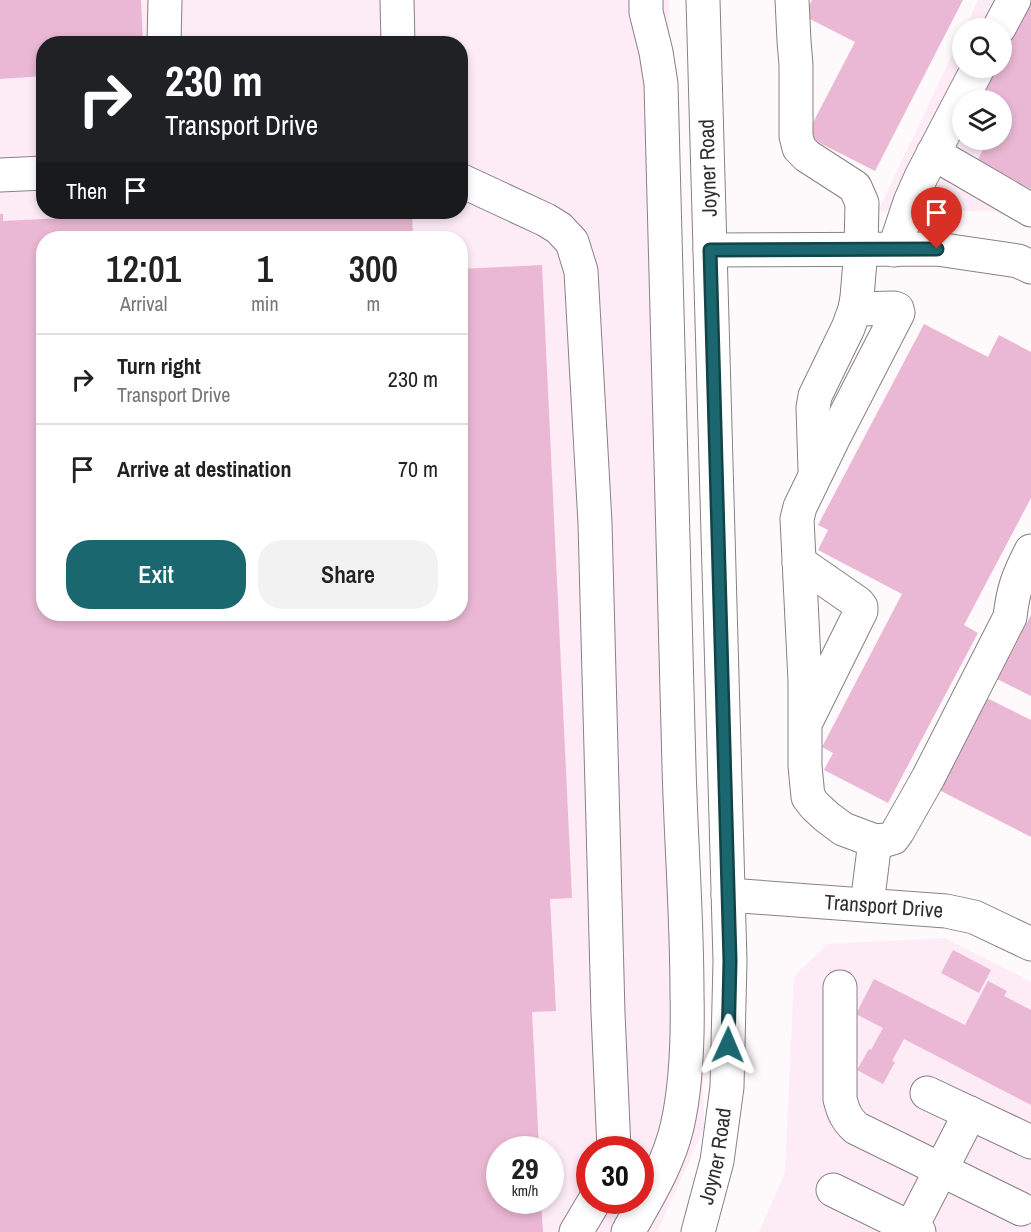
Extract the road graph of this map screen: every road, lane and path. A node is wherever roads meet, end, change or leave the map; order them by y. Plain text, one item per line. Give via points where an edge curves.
1 (165, 0) edge
2 (397, 0) edge
3 (646, 0) edge
4 (703, 0) edge
5 (792, 0) edge
6 (1014, 0) edge
7 (1004, 18) edge
8 (164, 36) edge
9 (398, 36) edge
10 (973, 78) edge
11 (933, 153) junction
12 (36, 173) edge
13 (0, 175) edge
14 (468, 184) edge
15 (1031, 210) edge
16 (861, 249) junction
17 (710, 250) junction
18 (894, 250) junction
19 (1031, 267) edge
20 (855, 309) junction
21 (815, 475) junction
22 (1031, 551) edge
23 (799, 562) junction
24 (805, 725) junction
25 (876, 841) junction
26 (728, 895) junction
27 (867, 904) junction
28 (1031, 944) edge
29 (840, 987) dead end
30 (927, 1093) dead end
31 (970, 1113) junction
32 (613, 1136) edge
33 (1031, 1142) edge
34 (941, 1170) junction
35 (833, 1190) dead end
36 (1021, 1209) dead end
37 (586, 1214) edge
38 (913, 1230) edge
39 (576, 1232) edge
40 (628, 1232) edge
41 (698, 1232) edge

1 - 8 street
2 - 9 street
3 - 40 street via 661,84 688,1027 677,1127 664,1167
4 - 17 street, Joyner Road
5 - 16 street via 799,148 855,187 862,203
6 - 7 street
10 - 11 street
11 - 15 street
11 - 18 street via 910,202
12 - 13 street
14 - 32 street via 559,228 572,242 581,271 595,535
16 - 17 street
16 - 18 street
16 - 20 street
17 - 26 street, Joyner Road
18 - 19 street via 937,249 1018,261
20 - 21 street via 815,396
20 - 21 street via 894,308 898,313
21 - 23 street via 797,519
22 - 25 street via 1012,595 1010,618 928,778 893,838
23 - 24 street
23 - 24 street via 861,607
24 - 25 street via 808,796 843,829
25 - 27 street
26 - 27 street, Transport Drive
26 - 41 street, Joyner Road via 727,1087 717,1161
27 - 28 street, Transport Drive via 975,917
29 - 34 street via 840,1099 847,1120
30 - 31 street
31 - 33 street
31 - 34 street
34 - 36 street
34 - 38 street
35 - 38 street
37 - 39 street

